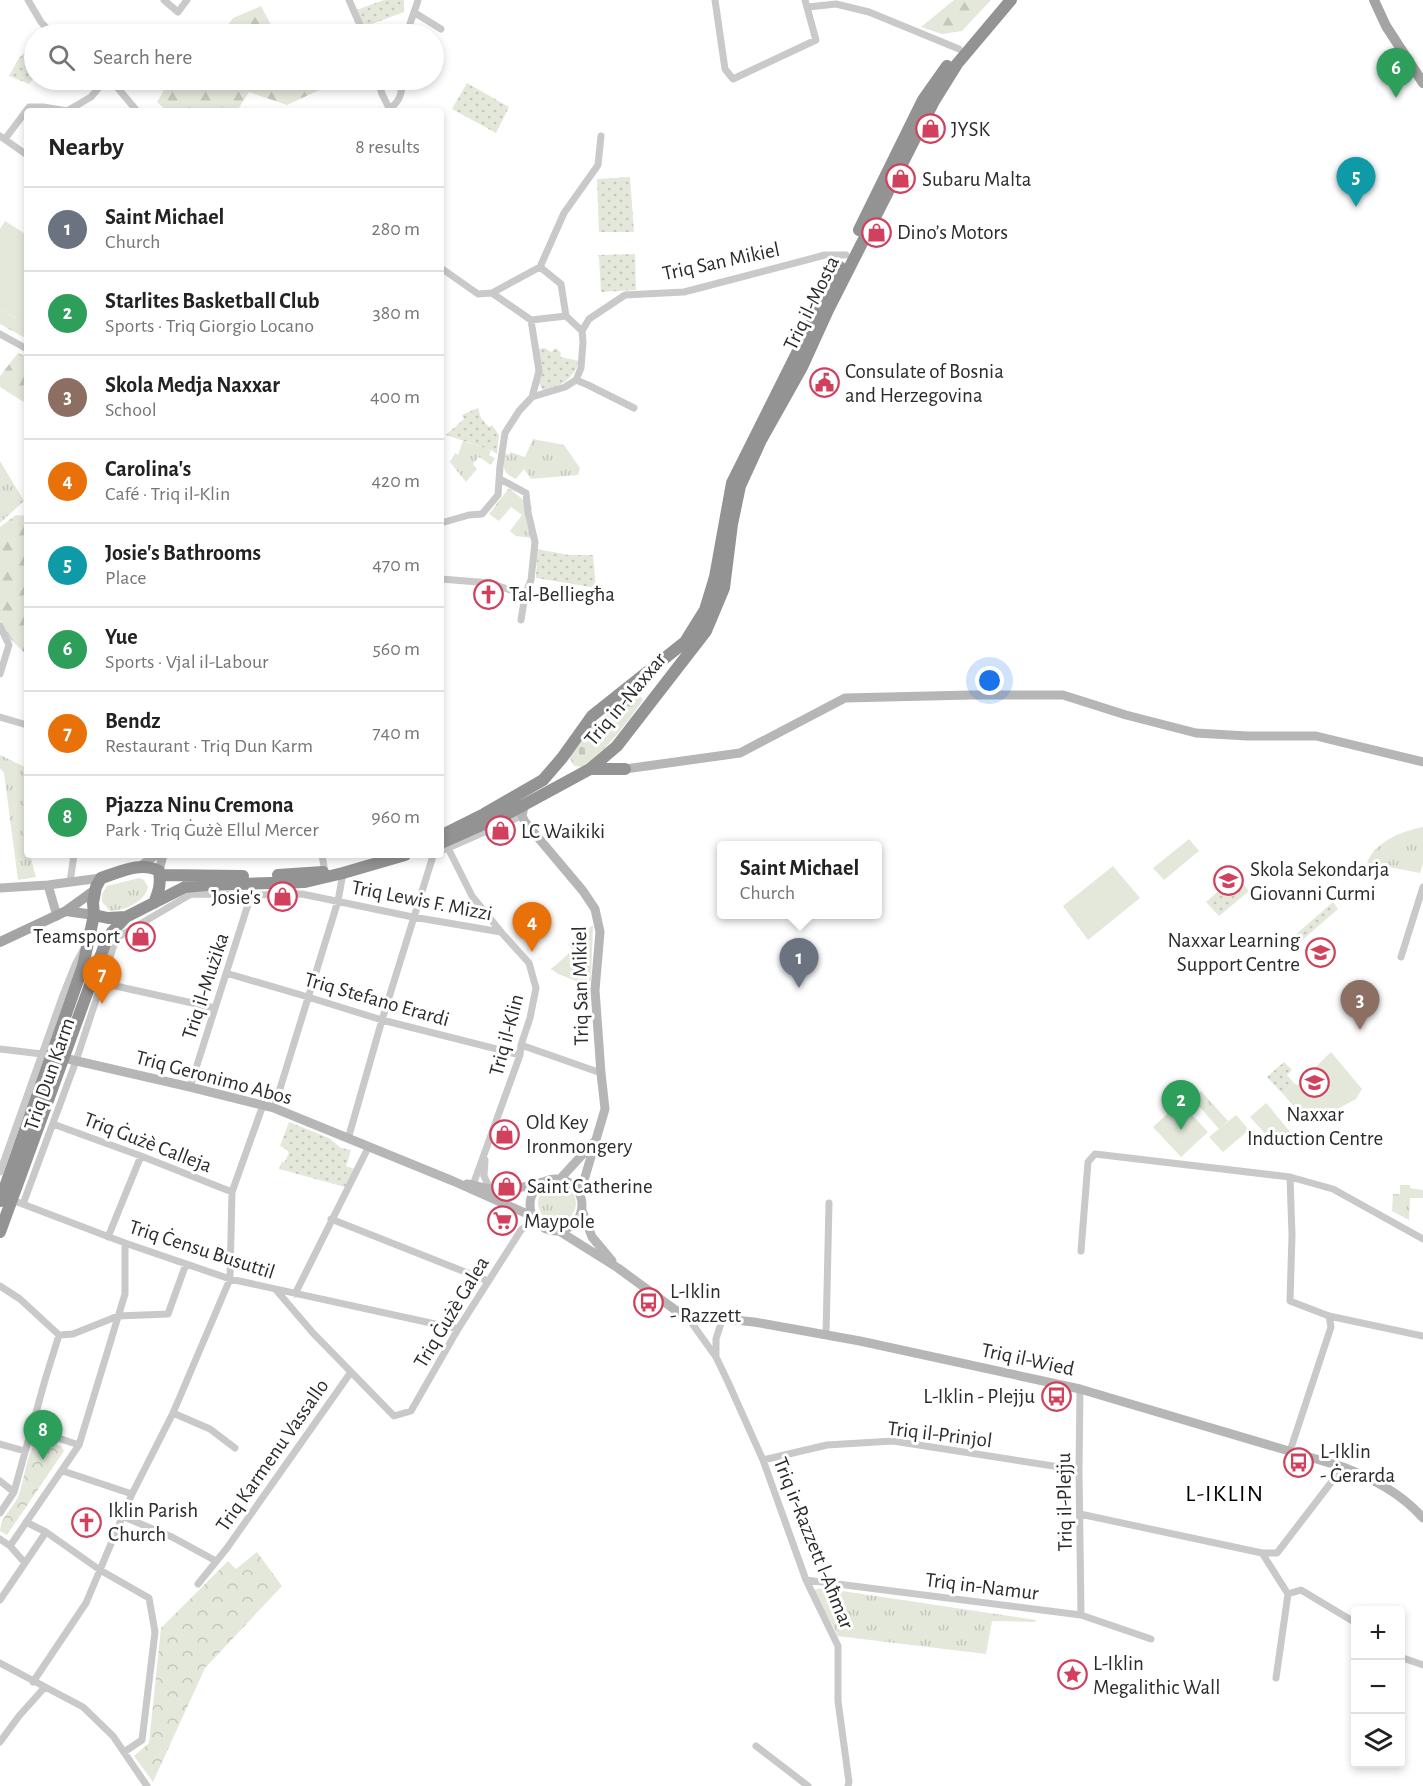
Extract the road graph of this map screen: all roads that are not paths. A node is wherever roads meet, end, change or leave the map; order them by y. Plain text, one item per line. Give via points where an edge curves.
1 (28, 0) edge
2 (164, 0) edge
3 (188, 0) edge
4 (349, 0) edge
5 (418, 0) edge
6 (715, 0) edge
7 (1001, 0) edge
8 (1011, 0) edge
9 (1374, 0) edge
10 (806, 4) edge
11 (415, 13) junction
12 (43, 24) edge
13 (360, 24) edge
14 (409, 24) edge
15 (433, 24) edge
16 (959, 49) junction
17 (1423, 83) edge
18 (97, 90) edge
19 (119, 90) edge
20 (381, 90) edge
21 (402, 90) edge
22 (28, 108) edge
23 (53, 108) edge
24 (73, 108) edge
25 (134, 108) edge
26 (388, 108) edge
27 (391, 108) edge
28 (24, 113) edge
29 (601, 136) dead end
30 (3, 138) edge
31 (24, 153) edge
32 (846, 255) junction
33 (540, 267) junction
34 (444, 270) edge
35 (492, 293) junction
36 (566, 316) junction
37 (531, 320) junction
38 (582, 331) junction
39 (0, 334) edge
40 (24, 347) edge
41 (576, 380) junction
42 (532, 397) junction
43 (634, 408) dead end
44 (500, 479) junction
45 (444, 522) edge
46 (444, 579) edge
47 (525, 595) junction
48 (521, 620) dead end
49 (0, 626) edge
50 (690, 644) junction
51 (0, 674) edge
52 (634, 683) junction
53 (655, 697) junction
54 (0, 717) edge
55 (24, 724) edge
56 (616, 746) junction
57 (562, 758) junction
58 (1423, 762) edge
59 (625, 769) junction
60 (586, 772) junction
61 (517, 818) junction
62 (444, 840) edge
63 (444, 841) edge
64 (444, 843) edge
65 (74, 858) edge
66 (152, 858) edge
67 (162, 858) edge
68 (323, 858) edge
69 (370, 858) edge
70 (395, 858) edge
71 (431, 858) edge
72 (139, 867) junction
73 (325, 872) junction
74 (159, 873) junction
75 (343, 873) junction
76 (101, 878) junction
77 (70, 882) junction
78 (48, 885) junction
79 (206, 885) junction
80 (1423, 887) edge
81 (0, 888) edge
82 (95, 890) junction
83 (251, 895) junction
84 (338, 900) junction
85 (154, 903) junction
86 (62, 913) junction
87 (93, 915) junction
88 (126, 917) junction
89 (413, 917) junction
90 (501, 932) junction
91 (0, 942) edge
92 (87, 943) junction
93 (104, 948) junction
94 (1401, 957) dead end
95 (226, 973) junction
96 (102, 983) junction
97 (308, 997) junction
98 (215, 1008) junction
99 (382, 1020) junction
100 (521, 1045) junction
101 (0, 1049) edge
102 (42, 1054) junction
103 (520, 1054) junction
104 (70, 1060) junction
105 (601, 1073) junction
106 (190, 1087) junction
107 (263, 1105) junction
108 (274, 1108) junction
109 (53, 1124) junction
110 (597, 1138) junction
111 (348, 1139) junction
112 (368, 1148) junction
113 (486, 1154) junction
114 (141, 1156) junction
115 (0, 1172) edge
116 (1290, 1177) junction
117 (560, 1179) junction
118 (453, 1181) junction
119 (545, 1181) junction
120 (473, 1185) junction
121 (490, 1189) junction
122 (232, 1192) junction
123 (580, 1194) junction
124 (7, 1198) edge
125 (829, 1203) dead end
126 (582, 1210) junction
127 (533, 1218) junction
128 (331, 1219) junction
129 (559, 1231) junction
130 (0, 1232) edge
131 (108, 1236) junction
132 (1423, 1239) edge
133 (125, 1243) junction
134 (1080, 1251) dead end
135 (186, 1264) junction
136 (618, 1268) junction
137 (230, 1279) junction
138 (488, 1281) junction
139 (0, 1286) edge
140 (277, 1291) junction
141 (295, 1294) junction
142 (686, 1315) junction
143 (118, 1316) junction
144 (1329, 1316) junction
145 (722, 1320) junction
146 (458, 1329) junction
147 (59, 1335) junction
148 (826, 1335) junction
149 (1423, 1336) edge
150 (716, 1357) junction
151 (351, 1372) junction
152 (1080, 1389) junction
153 (173, 1413) junction
154 (31, 1429) junction
155 (0, 1444) edge
156 (79, 1445) junction
157 (235, 1448) dead end
158 (25, 1450) junction
159 (1290, 1451) junction
160 (763, 1460) junction
161 (1343, 1467) junction
162 (1079, 1470) junction
163 (63, 1471) junction
164 (0, 1481) edge
165 (14, 1492) junction
166 (132, 1494) junction
167 (0, 1513) edge
168 (1080, 1514) junction
169 (123, 1517) junction
170 (1423, 1518) edge
171 (26, 1522) junction
172 (46, 1532) junction
173 (0, 1539) edge
174 (10, 1546) junction
175 (1262, 1553) junction
176 (216, 1561) junction
177 (25, 1563) junction
178 (100, 1570) junction
179 (806, 1580) junction
180 (198, 1584) dead end
181 (1288, 1594) junction
182 (0, 1600) edge
183 (1081, 1615) junction
184 (1351, 1620) edge
185 (1150, 1639) dead end
186 (1405, 1658) edge
187 (0, 1663) edge
188 (1423, 1665) edge
189 (1276, 1678) dead end
190 (33, 1682) junction
191 (45, 1687) junction
192 (0, 1742) edge
193 (756, 1746) dead end
194 (124, 1752) junction
195 (147, 1786) edge
196 (808, 1786) edge
197 (848, 1786) edge

1 - 12 street
2 - 3 street via 178,12
4 - 13 street
5 - 11 street
6 - 10 street via 725,69 733,79 816,40
7 - 16 highway, Triq il-Mosta
8 - 50 highway, Triq il-Mosta via 957,64 934,101 802,367 761,440 740,486 724,588 706,631
9 - 17 main road
10 - 16 street via 836,4 869,12
11 - 14 street
11 - 15 street
16 - 32 highway, Triq il-Mosta via 923,100
18 - 24 street
19 - 25 street
20 - 26 street
21 - 27 street
22 - 23 street
28 - 30 street
29 - 33 street via 598,165 564,213
30 - 31 street
32 - 38 street, Triq San Mikiel via 825,255 684,292 625,295 589,319
32 - 50 highway, Triq il-Mosta via 732,483 715,577
33 - 35 street
33 - 36 street via 561,284
34 - 35 street via 478,294
35 - 37 street
36 - 37 street
36 - 38 street
37 - 42 street via 539,371
38 - 41 street via 581,368
39 - 40 street
41 - 42 street
41 - 43 street
42 - 44 street via 505,433
44 - 45 street via 498,495 483,514
44 - 47 street via 526,493 535,542 531,580
46 - 47 street via 490,583
47 - 48 street
49 - 51 street via 9,645
50 - 52 highway, Triq in-Naxxar
50 - 53 highway, Triq in-Naxxar
52 - 53 highway via 646,682
52 - 57 highway, Triq in-Naxxar via 592,716
53 - 56 highway, Triq in-Naxxar
54 - 55 street
56 - 59 highway via 617,762
56 - 60 highway, Triq in-Naxxar
57 - 60 highway, Triq in-Naxxar via 561,765 570,774
57 - 62 highway, Triq in-Naxxar via 543,780
58 - 59 street via 1316,736 1196,733 1063,695 971,695 844,698 740,753
59 - 60 highway
60 - 61 highway, Triq in-Naxxar via 524,806
61 - 63 highway, Triq in-Naxxar
61 - 105 street, Triq San Mikiel via 595,909 600,932 595,990
64 - 90 street, Triq il-Klin via 472,896
65 - 77 street
66 - 72 street
67 - 74 street
68 - 73 street
69 - 73 highway
70 - 75 highway
71 - 89 street
72 - 74 highway via 151,867
72 - 76 highway
73 - 74 highway via 269,876
74 - 85 highway via 160,889
75 - 79 highway via 305,882
75 - 84 street
76 - 77 street
76 - 82 highway
77 - 78 street
78 - 81 street
78 - 86 street
79 - 85 highway via 185,887
79 - 93 highway via 188,891 118,932
80 - 94 street
82 - 86 main road
82 - 87 highway
83 - 84 street, Triq Dun Karm via 302,894
83 - 95 street, Triq il-Mużika
83 - 96 street, Triq Dun Karm via 191,894 120,936
84 - 89 street, Triq Lewis F. Mizzi
84 - 97 street
85 - 88 highway
86 - 87 main road
86 - 91 main road
87 - 88 highway
87 - 92 highway, Triq Dun Karm
88 - 93 highway, Triq Dun Karm
89 - 90 street, Triq Lewis F. Mizzi
89 - 99 street
90 - 100 street, Triq il-Klin via 529,963 536,988
92 - 102 street, Triq Dun Karm
92 - 124 highway, Triq Dun Karm via 83,966
93 - 104 highway, Triq Dun Karm
95 - 97 street, Triq Stefano Erardi
95 - 98 street, Triq il-Mużika
96 - 98 street
96 - 104 street, Triq Dun Karm
97 - 99 street, Triq Stefano Erardi
97 - 108 street
98 - 106 street, Triq il-Mużika
99 - 103 street, Triq Stefano Erardi
99 - 111 street
100 - 103 street, Triq il-Klin
100 - 105 street
101 - 102 street
102 - 115 street, Triq Dun Karm
103 - 113 street, Triq il-Klin
104 - 106 street, Triq Geronimo Abos
104 - 109 street, Triq Dun Karm
104 - 124 highway, Triq Dun Karm
105 - 110 street, Triq San Mikiel via 605,1109
106 - 107 street, Triq Geronimo Abos
107 - 108 street, Triq Geronimo Abos
107 - 122 street
108 - 111 street, Triq Geronimo Abos
109 - 114 street, Triq Ġużè Calleja
109 - 124 street, Triq Dun Karm
110 - 117 street, Triq San Mikiel
110 - 123 street, Triq San Mikiel
111 - 112 street, Triq Geronimo Abos
112 - 118 street, Triq Geronimo Abos
112 - 128 street
113 - 120 street, Triq il-Klin
113 - 121 street, Triq il-Klin via 484,1176
114 - 122 street, Triq Ġużè Calleja
114 - 131 street
116 - 132 street via 1333,1189
116 - 134 street via 1095,1154 1088,1162
116 - 144 street via 1290,1301
117 - 119 street
117 - 123 street via 572,1184
118 - 120 street, Triq Geronimo Abos
118 - 127 street, Triq Geronimo Abos
119 - 121 street, Triq Geronimo Abos
119 - 127 street via 530,1201
120 - 121 street, Triq Geronimo Abos
122 - 137 street
123 - 126 street
124 - 130 highway, Triq Dun Karm
124 - 131 street, Triq Ċensu Busuttil
125 - 148 street
126 - 129 street via 575,1224
126 - 136 street, Triq il-Wied via 592,1237
127 - 129 street via 547,1230
127 - 138 street, Triq Ġużè Galea
128 - 138 street
128 - 141 street
129 - 136 street, Triq il-Wied
131 - 133 street, Triq Ċensu Busuttil
133 - 135 street, Triq Ċensu Busuttil
133 - 143 street via 125,1294
135 - 137 street, Triq Ċensu Busuttil
135 - 143 street via 168,1314
136 - 142 street, Triq il-Wied
137 - 140 street, Triq Ċensu Busuttil
137 - 153 street
138 - 146 street, Triq Ġużè Galea
139 - 147 street
140 - 141 street, Triq Ċensu Busuttil
140 - 151 street
141 - 146 street, Triq Ċensu Busuttil
142 - 145 street, Triq il-Wied
142 - 150 street, Triq ir-Razzett l-Aħmar
143 - 147 street via 74,1334
143 - 156 street
144 - 149 street
144 - 159 street via 1331,1327
145 - 148 street, Triq il-Wied
145 - 150 street via 716,1338
146 - 151 street, Triq Ġużè Galea via 411,1411 394,1416
147 - 154 street
148 - 152 street, Triq il-Wied
150 - 160 street, Triq ir-Razzett l-Aħmar
151 - 176 street, Triq Karmenu Vassallo
152 - 159 street, Triq il-Wied
152 - 162 street, Triq il-Plejju
153 - 157 street via 210,1429
153 - 166 street
154 - 156 street
154 - 158 street
155 - 158 street
156 - 163 street
158 - 165 street
159 - 161 street, Triq il-Wied
160 - 162 street, Triq il-Prinjol via 827,1445 893,1442
160 - 179 street, Triq ir-Razzett l-Aħmar
161 - 170 street, Triq il-Wied via 1383,1485
161 - 175 street via 1277,1553
162 - 168 street, Triq il-Plejju
163 - 166 street
163 - 171 street
164 - 165 street
165 - 167 street
166 - 169 street
168 - 175 street
168 - 183 street, Triq il-Plejju
169 - 176 street
169 - 178 street
171 - 172 street
171 - 174 street
172 - 177 street
172 - 178 street
173 - 174 street
174 - 177 street
175 - 181 street
176 - 180 street, Triq Karmenu Vassallo
177 - 182 street
178 - 190 street via 86,1603
178 - 194 street via 149,1599 156,1632 142,1740
179 - 183 street, Triq in-Namur
179 - 197 street, Triq ir-Razzett l-Aħmar via 838,1646 838,1701
181 - 184 street via 1300,1590
181 - 189 street
183 - 185 street, Triq in-Namur
186 - 188 street
187 - 190 street
190 - 191 street
191 - 192 street
191 - 194 street via 83,1707
193 - 196 street
194 - 195 street

